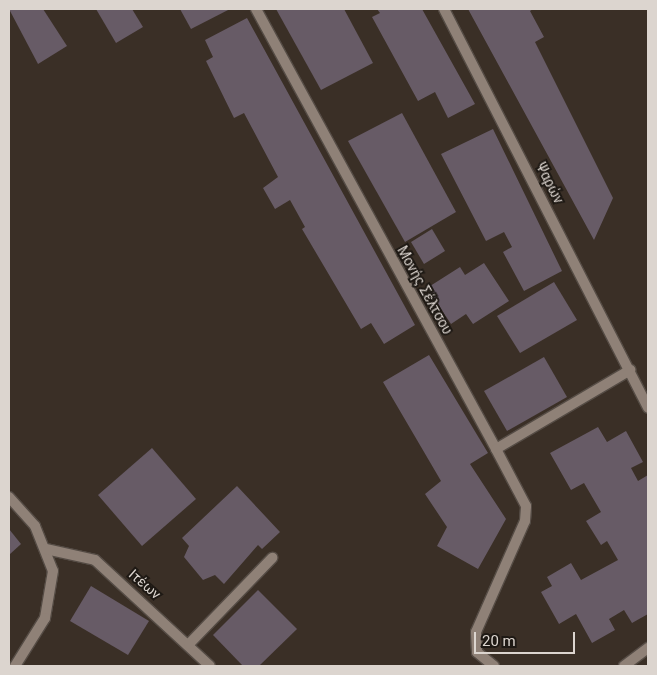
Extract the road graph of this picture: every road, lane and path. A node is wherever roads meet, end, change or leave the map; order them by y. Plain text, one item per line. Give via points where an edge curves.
1 (256, 9) edge
2 (444, 9) edge
3 (630, 370) junction
4 (648, 408) edge
5 (496, 449) junction
6 (9, 498) edge
7 (46, 549) junction
8 (272, 558) dead end
9 (188, 644) junction
10 (648, 648) edge
11 (15, 666) edge
12 (210, 666) edge
13 (494, 666) edge
14 (624, 666) edge

1 - 5 street, Μονής Σέλτσου
2 - 3 street, Ψαρών
3 - 4 street, Ψαρών
3 - 5 street
5 - 13 street, Μονής Σέλτσου via 526,506 525,521 476,632 478,652
6 - 7 street via 35,526
7 - 9 street, Ιτέων via 95,560
7 - 11 street via 53,572 52,593 45,618
8 - 9 street
9 - 12 street, Ιτέων
10 - 14 street

